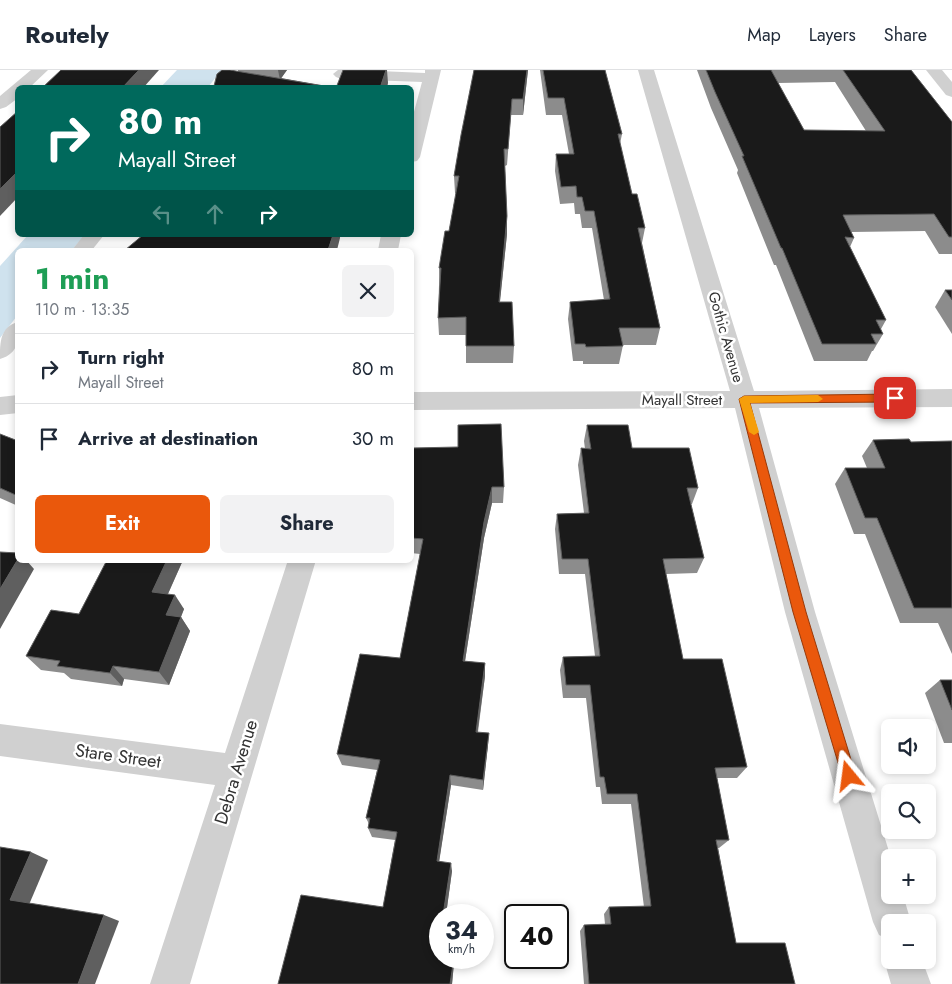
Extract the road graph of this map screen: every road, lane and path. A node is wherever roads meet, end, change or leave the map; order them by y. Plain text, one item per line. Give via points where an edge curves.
1 (40, 70) edge
2 (646, 70) edge
3 (934, 70) edge
4 (341, 74) edge
5 (432, 74) edge
6 (22, 85) edge
7 (15, 91) edge
8 (952, 92) edge
9 (0, 104) edge
10 (414, 145) edge
11 (92, 237) edge
12 (84, 248) edge
13 (15, 333) edge
14 (0, 351) edge
15 (952, 398) edge
16 (744, 399) junction
17 (414, 401) edge
18 (15, 404) edge
19 (0, 406) edge
20 (301, 563) edge
21 (0, 740) edge
22 (237, 771) junction
23 (890, 914) edge
24 (906, 969) edge
25 (170, 984) edge
26 (910, 984) edge

1 - 6 street
2 - 16 street, Gothic Avenue
3 - 8 street
4 - 5 street
5 - 10 street
7 - 9 street
11 - 12 street
13 - 14 street
15 - 16 street, Mayall Street
16 - 17 street, Mayall Street
16 - 23 street, Gothic Avenue via 800,612
18 - 19 street
20 - 22 street, Debra Avenue
21 - 22 street, Stare Street
22 - 25 street, Debra Avenue
24 - 26 street

